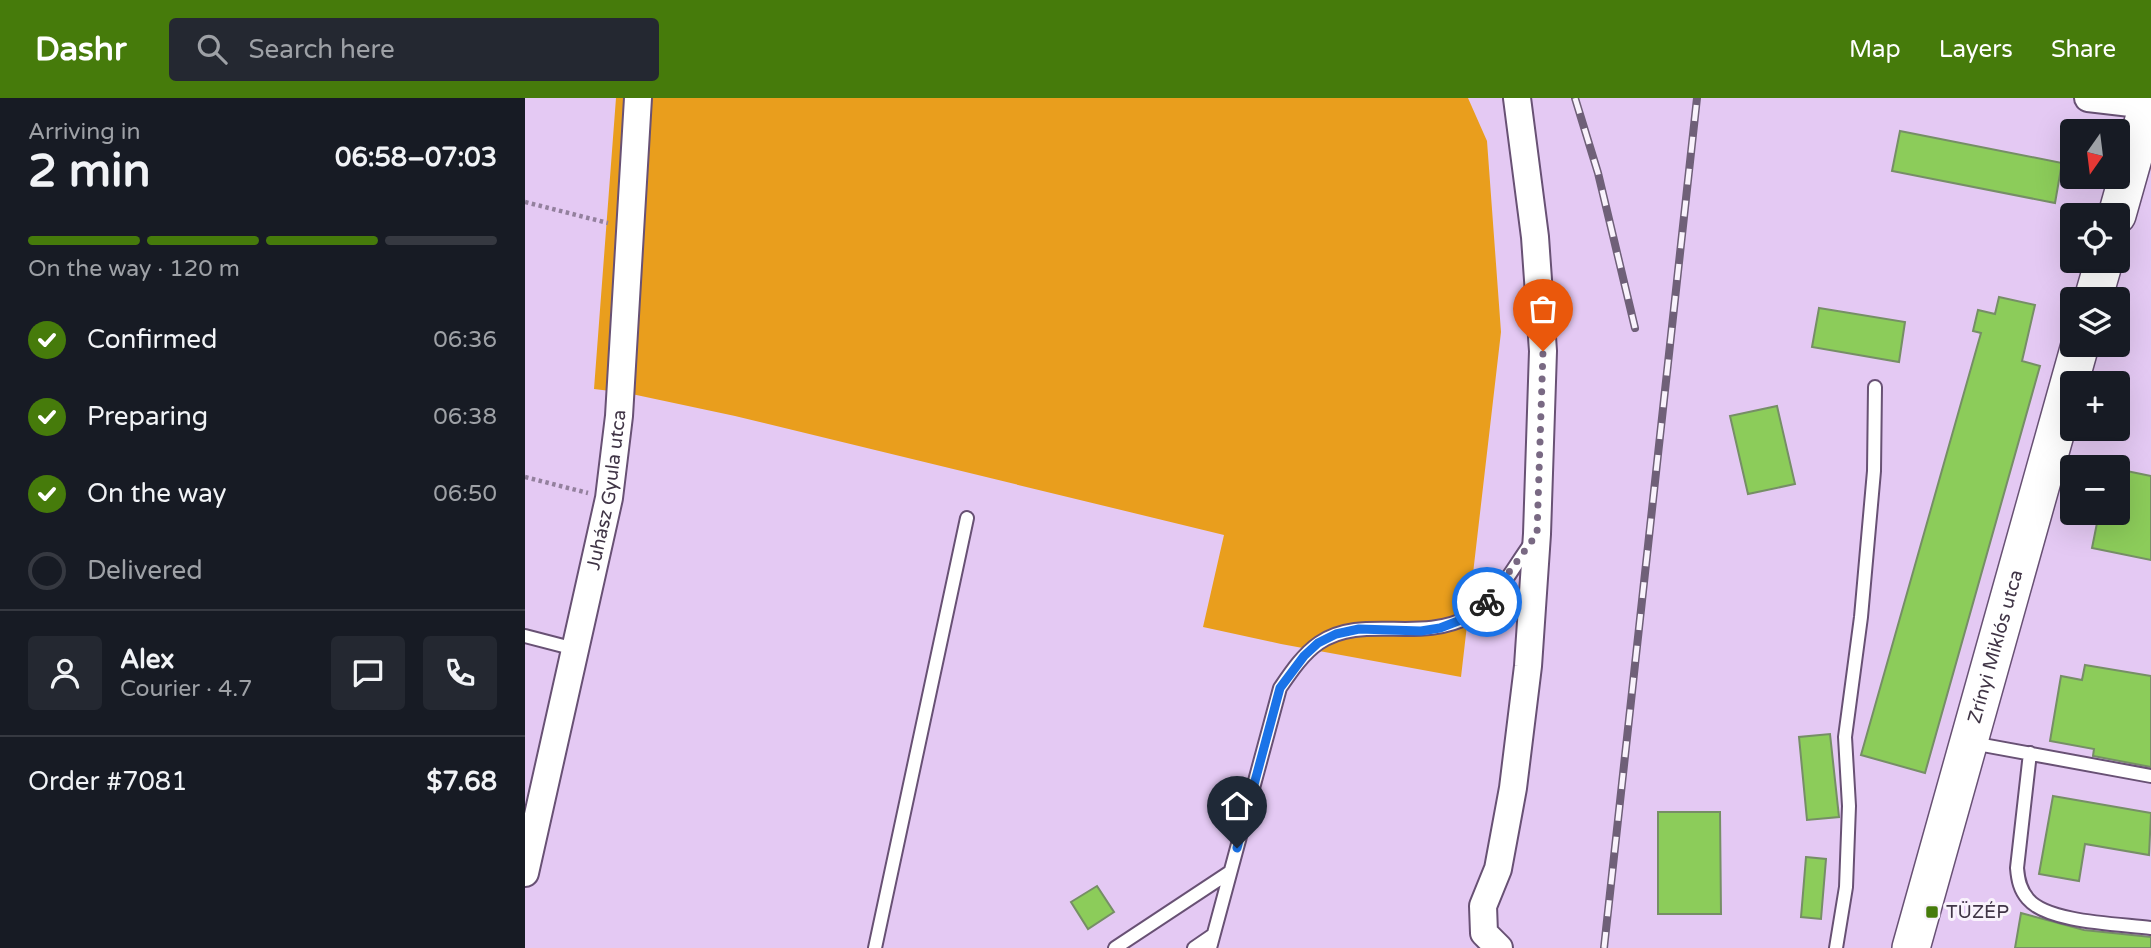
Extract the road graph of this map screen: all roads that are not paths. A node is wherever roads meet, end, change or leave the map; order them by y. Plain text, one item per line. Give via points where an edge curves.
1 (638, 98) edge
2 (1517, 98) edge
3 (2088, 98) edge
4 (2147, 121) edge
5 (2121, 203) edge
6 (2077, 357) edge
7 (1875, 387) dead end
8 (967, 517) dead end
9 (1537, 534) junction
10 (525, 636) edge
11 (575, 649) junction
12 (1968, 742) junction
13 (2030, 753) junction
14 (2151, 776) edge
15 (1230, 872) junction
16 (525, 873) edge
17 (2151, 928) edge
18 (1212, 942) edge
19 (875, 948) edge
20 (1115, 948) edge
21 (1194, 948) edge
22 (1499, 948) edge
23 (1836, 948) edge
24 (1911, 948) edge

1 - 11 street, Juhász Gyula utca via 619,416 609,498
2 - 9 street via 1535,237 1543,351
3 - 4 street
4 - 5 main road
6 - 12 main road, Zrínyi Miklós utca
7 - 23 lane via 1874,471 1845,737 1849,806 1846,887
8 - 19 lane
9 - 15 lane via 1495,595 1471,616 1421,631 1359,629 1336,634 1304,656 1280,688
9 - 22 street via 1513,788 1497,869 1483,906 1484,933
10 - 11 lane
11 - 16 street, Juhász Gyula utca
12 - 13 lane
12 - 24 main road, Zrínyi Miklós utca
13 - 14 lane
13 - 17 lane via 2017,868 2019,886 2029,902 2062,916
15 - 18 lane
15 - 20 lane
18 - 21 lane

